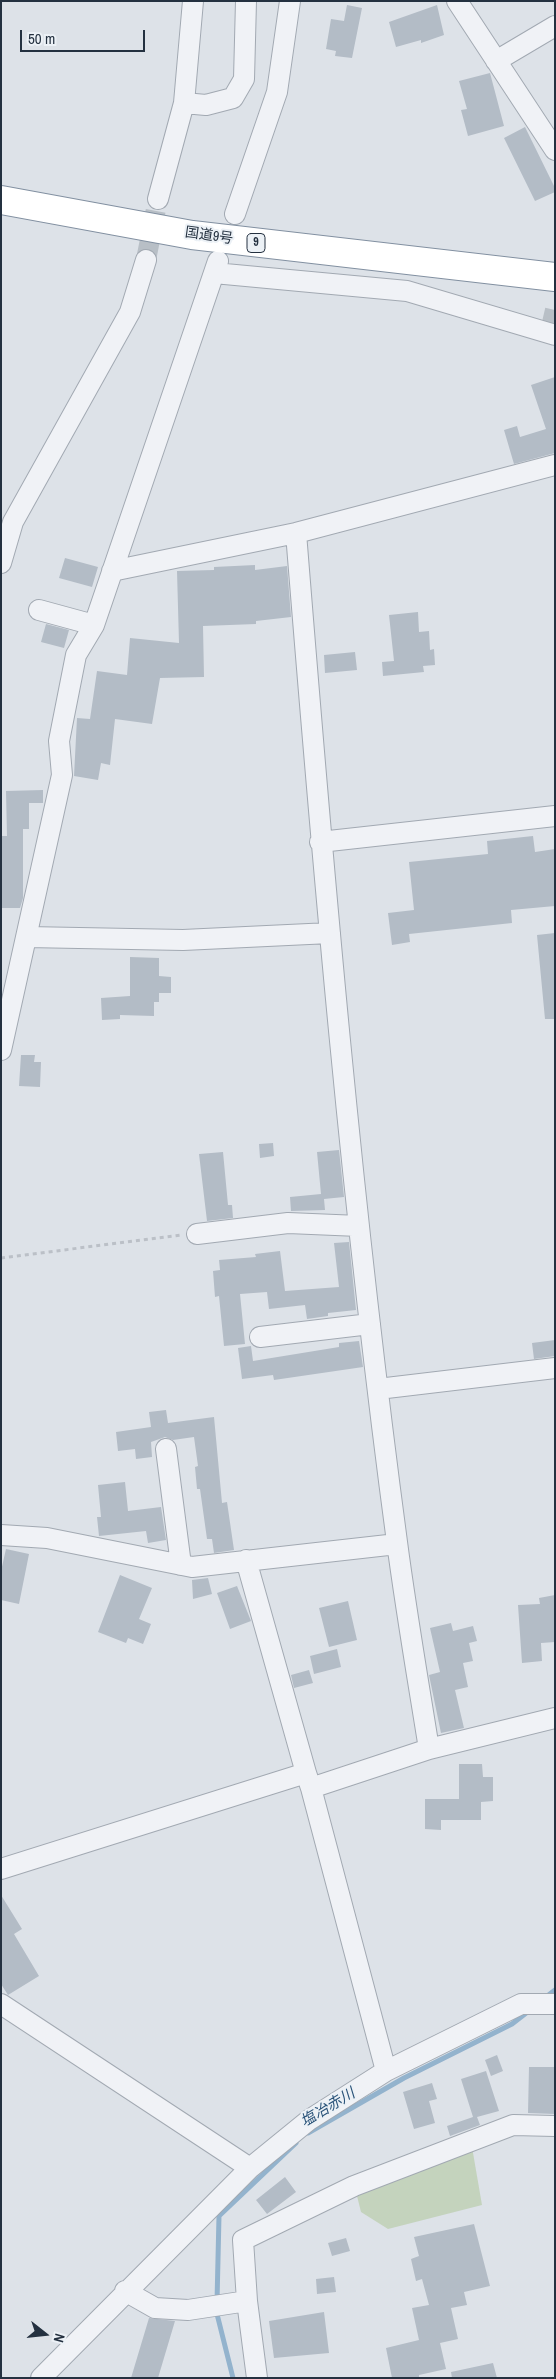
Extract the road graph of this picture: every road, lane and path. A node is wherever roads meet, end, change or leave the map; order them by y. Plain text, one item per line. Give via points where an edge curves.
1 (193, 1) edge
2 (246, 1) edge
3 (290, 1) edge
4 (457, 1) edge
5 (555, 26) edge
6 (496, 61) junction
7 (184, 103) junction
8 (555, 150) edge
9 (158, 199) tunnel mouth
10 (1, 200) edge
11 (235, 214) dead end
12 (146, 260) tunnel mouth
13 (448, 262) junction
14 (555, 277) edge
15 (555, 293) edge
16 (552, 331) edge
17 (555, 465) edge
18 (296, 533) junction
19 (1, 562) edge
20 (112, 571) junction
21 (39, 610) dead end
22 (94, 625) junction
23 (555, 816) edge
24 (320, 842) junction
25 (330, 933) junction
26 (27, 937) junction
27 (1, 1050) edge
28 (359, 1226) junction
29 (197, 1234) joint
30 (1, 1258) edge
31 (370, 1324) junction
32 (260, 1337) dead end
33 (555, 1368) edge
34 (378, 1388) junction
35 (166, 1449) dead end
36 (1, 1535) edge
37 (397, 1544) junction
38 (246, 1560) junction
39 (181, 1565) junction
40 (555, 1718) edge
41 (429, 1749) junction
42 (309, 1780) junction
43 (1, 1868) edge
44 (1, 2004) edge
45 (555, 2004) edge
46 (386, 2071) junction
47 (555, 2126) edge
48 (250, 2168) junction
49 (125, 2291) junction
50 (247, 2301) junction
51 (40, 2378) edge
52 (257, 2378) edge

1 - 7 street
2 - 7 street via 244,78 233,98 206,105
3 - 11 street via 277,92
4 - 6 street
5 - 6 street
6 - 8 street
7 - 9 street
10 - 13 highway, 国道9号 / 9 via 211,237
12 - 19 street via 130,312 13,522
13 - 14 highway, 国道9号 / 9
13 - 15 highway, 国道9号 / 9
16 - 20 street via 407,291 216,267
17 - 18 street
18 - 20 street
18 - 24 street
20 - 22 street
21 - 22 street
22 - 26 street via 76,655 59,741 62,775
23 - 24 street
24 - 25 street
25 - 26 street via 183,940
25 - 28 street
26 - 27 street
28 - 29 street via 288,1223
28 - 31 street
29 - 30 path
31 - 32 street
31 - 34 street
33 - 34 street
34 - 37 street
35 - 39 street
36 - 39 street via 47,1538
37 - 38 street
37 - 41 street
38 - 39 street via 192,1567
38 - 42 street
40 - 41 street
41 - 42 street
42 - 43 street
42 - 46 street
44 - 48 street
45 - 46 street via 521,2004
46 - 48 street via 309,2120
47 - 50 street via 513,2125 354,2186 243,2240
48 - 49 street
49 - 50 street via 155,2308 188,2310
49 - 51 street
50 - 52 street

